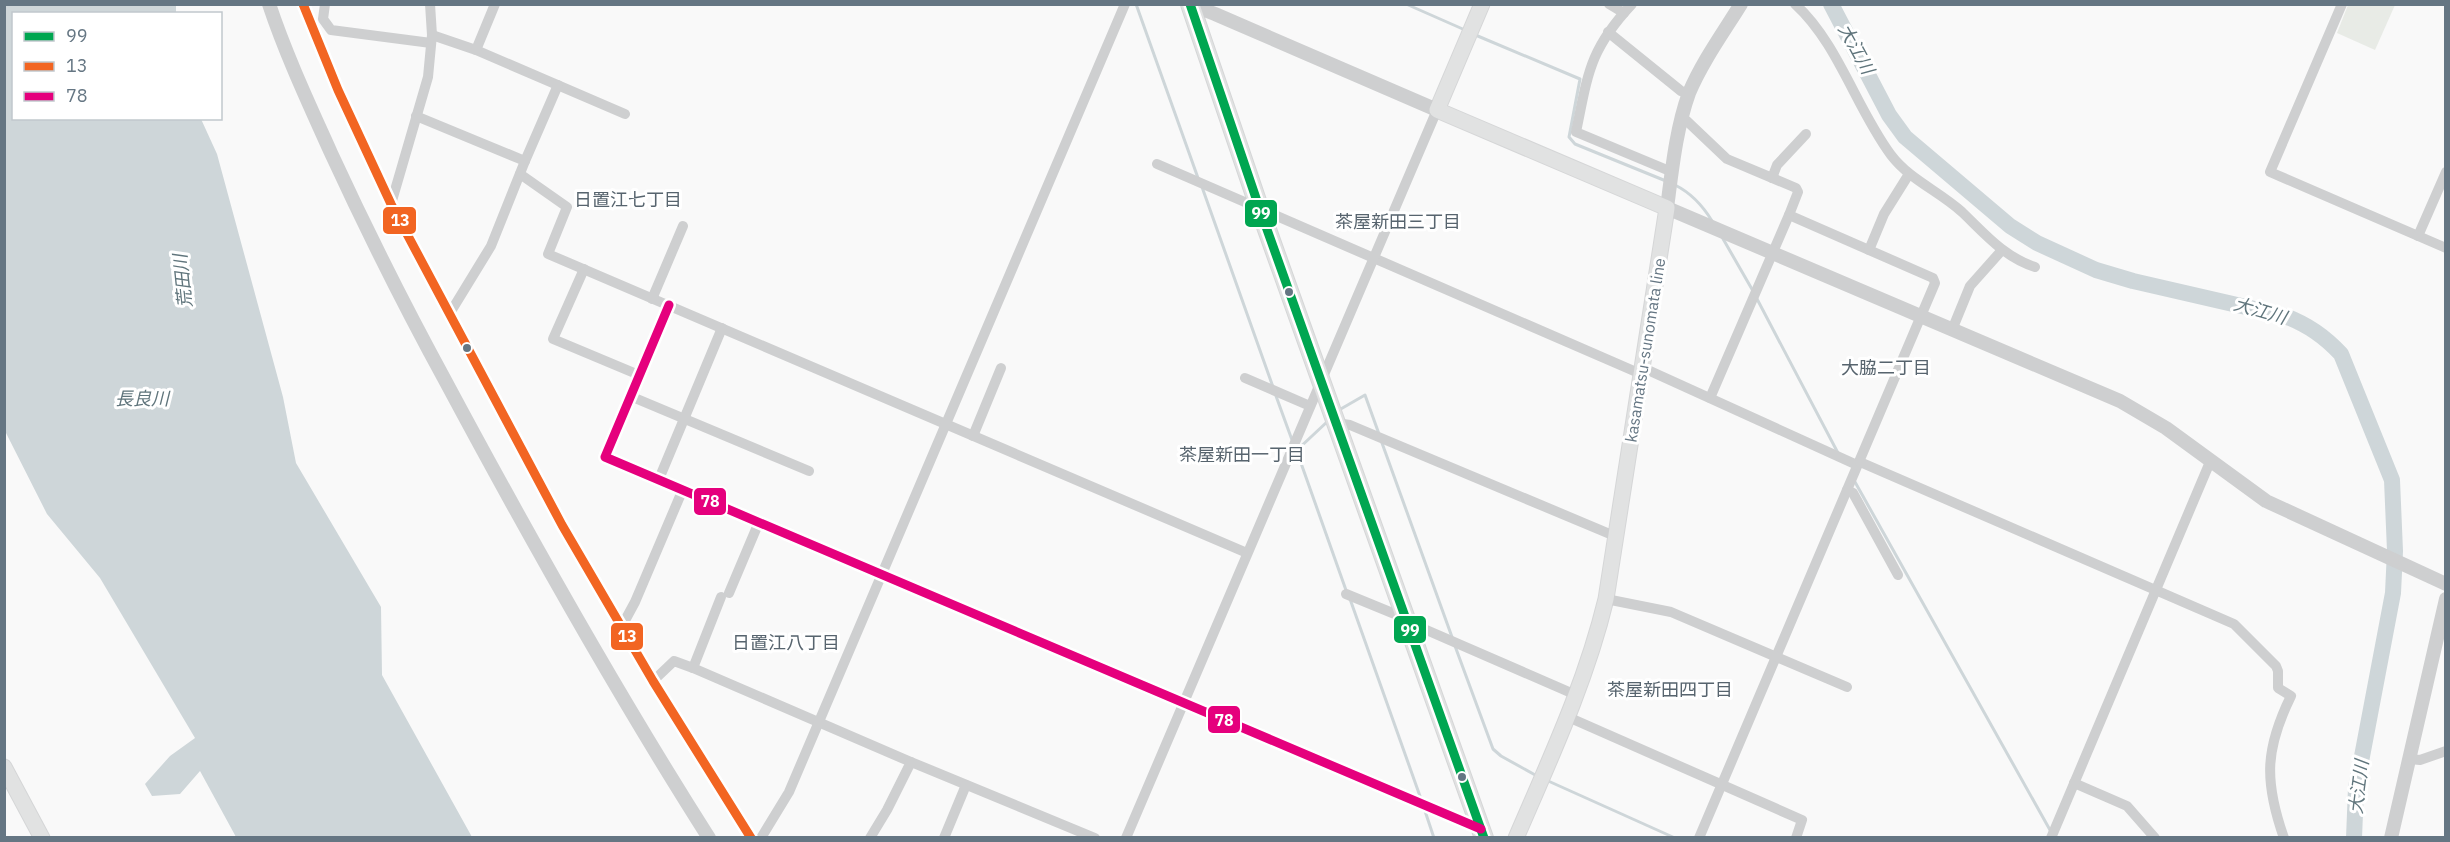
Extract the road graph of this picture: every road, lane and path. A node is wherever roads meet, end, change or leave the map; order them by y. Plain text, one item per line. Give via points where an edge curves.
1 (269, 4) edge
2 (303, 4) edge
3 (325, 4) edge
4 (430, 4) edge
5 (495, 4) edge
6 (1125, 4) edge
7 (1482, 4) edge
8 (1609, 4) edge
9 (1632, 4) edge
10 (1741, 4) edge
11 (1794, 4) edge
12 (2342, 4) edge
13 (1191, 7) edge
14 (1624, 13) junction
15 (1608, 32) junction
16 (432, 39) junction
17 (476, 50) junction
18 (558, 85) junction
19 (1689, 94) junction
20 (1437, 110) junction
21 (625, 114) dead end
22 (416, 116) junction
23 (1681, 119) junction
24 (1806, 134) dead end
25 (525, 161) junction
26 (1157, 164) dead end
27 (1672, 172) junction
28 (2445, 172) edge
29 (520, 174) junction
30 (1908, 174) junction
31 (1772, 178) junction
32 (391, 204) junction
33 (1259, 207) junction
34 (1667, 208) junction
35 (1790, 215) junction
36 (683, 226) dead end
37 (2418, 236) junction
38 (2445, 248) edge
39 (1869, 250) junction
40 (2002, 250) junction
41 (1772, 253) junction
42 (1372, 259) junction
43 (2035, 267) dead end
44 (584, 269) junction
45 (652, 299) junction
46 (669, 305) junction
47 (450, 313) junction
48 (1921, 316) junction
49 (722, 328) junction
50 (1952, 330) junction
51 (1001, 368) dead end
52 (1642, 371) junction
53 (639, 375) junction
54 (1245, 378) dead end
55 (1320, 380) junction
56 (630, 396) junction
57 (1710, 398) junction
58 (1310, 406) junction
59 (685, 418) junction
60 (1336, 423) junction
61 (947, 425) junction
62 (973, 436) junction
63 (2210, 462) junction
64 (1859, 463) junction
65 (809, 471) dead end
66 (659, 479) junction
67 (683, 489) junction
68 (1847, 490) junction
69 (759, 522) junction
70 (1617, 537) junction
71 (1247, 553) junction
72 (882, 573) junction
73 (1898, 575) dead end
74 (2440, 582) edge
75 (2156, 589) junction
76 (1346, 594) dead end
77 (1606, 599) junction
78 (2445, 600) edge
79 (1407, 621) junction
80 (622, 626) junction
81 (1777, 657) junction
82 (693, 668) junction
83 (653, 681) junction
84 (1847, 687) dead end
85 (1576, 695) junction
86 (1183, 702) junction
87 (1568, 717) junction
88 (819, 722) junction
89 (2445, 751) edge
90 (2410, 759) junction
91 (911, 762) junction
92 (4, 767) edge
93 (2074, 783) junction
94 (966, 784) junction
95 (1722, 785) junction
96 (1483, 833) edge
97 (42, 837) edge
98 (709, 837) edge
99 (750, 837) edge
100 (761, 837) edge
101 (870, 837) edge
102 (944, 837) edge
103 (1095, 837) edge
104 (1126, 837) edge
105 (1516, 837) edge
106 (1700, 837) edge
107 (1796, 837) edge
108 (2051, 837) edge
109 (2155, 837) edge
110 (2284, 837) edge
111 (2391, 837) edge

1 - 98 street via 308,102 395,288 589,641
2 - 32 street
3 - 16 street via 323,19 331,30
4 - 16 street
5 - 17 street
6 - 61 street
7 - 20 main road
8 - 14 street
9 - 14 street
10 - 19 street
11 - 30 street via 1821,34 1870,124
12 - 37 street via 2270,172
13 - 20 street
13 - 33 main road
14 - 15 street
15 - 19 street via 1680,91
15 - 27 street via 1589,68 1576,132
16 - 17 street
16 - 22 street via 428,77
17 - 18 street
18 - 21 street
18 - 25 street
19 - 23 street
20 - 34 main road
20 - 42 street
22 - 25 street
22 - 32 street
23 - 27 street
23 - 31 street via 1727,159
24 - 31 street via 1777,165
25 - 29 street
26 - 33 street
27 - 34 street
28 - 37 street
29 - 44 street via 567,207 548,254
29 - 47 street via 490,246
30 - 39 street via 1884,214
30 - 40 street via 1960,210
31 - 35 street via 1798,192
32 - 47 street
33 - 42 street
33 - 55 main road
34 - 41 street
34 - 52 main road, kasamatsu-sunomata line
35 - 39 street
35 - 41 street
36 - 45 street
37 - 38 street
39 - 48 street via 1933,278 1935,283
40 - 43 street
40 - 50 street via 1970,286
41 - 48 street
41 - 57 street
42 - 52 street
42 - 55 street
44 - 45 street
44 - 53 street via 553,339
45 - 46 street
46 - 49 street
46 - 53 street
47 - 80 street via 562,525
48 - 50 street
48 - 64 street
49 - 59 street
49 - 61 street
50 - 63 street via 2120,401 2166,428
51 - 62 street
52 - 57 street
52 - 70 main road, kasamatsu-sunomata line
53 - 56 street
54 - 58 street
55 - 58 street
55 - 60 main road
56 - 59 street
56 - 66 street via 605,457
57 - 64 street
58 - 71 street
59 - 65 street
59 - 66 street
60 - 70 street via 1350,425
60 - 79 main road
61 - 62 street
61 - 72 street
62 - 71 street
63 - 74 street via 2266,501
63 - 75 street
64 - 68 street
64 - 75 street
66 - 67 street
67 - 69 street
67 - 80 street
68 - 73 street via 1853,493
68 - 81 street
69 - 72 street
69 - 82 street
70 - 77 main road, kasamatsu-sunomata line
71 - 86 street
72 - 86 street
72 - 88 street
75 - 93 street
75 - 110 street via 2234,624 2276,666 2278,688 2292,696 2277,727 2268,761 2277,820
76 - 79 street
77 - 81 street via 1671,612
77 - 85 main road, kasamatsu-sunomata line
78 - 90 street
79 - 85 street
79 - 96 main road
80 - 83 street
81 - 84 street
81 - 95 street
82 - 83 street via 674,661
82 - 88 street
83 - 99 street
85 - 87 main road, kasamatsu-sunomata line
86 - 96 street
86 - 104 street
87 - 95 street
87 - 105 main road, kasamatsu-sunomata line
88 - 91 street
88 - 100 street via 789,792
89 - 90 street via 2420,760
90 - 111 street
91 - 94 street
91 - 101 street
92 - 97 main road
93 - 108 street
93 - 109 street via 2127,806
94 - 102 street
94 - 103 street
95 - 106 street
95 - 107 street via 1802,820

